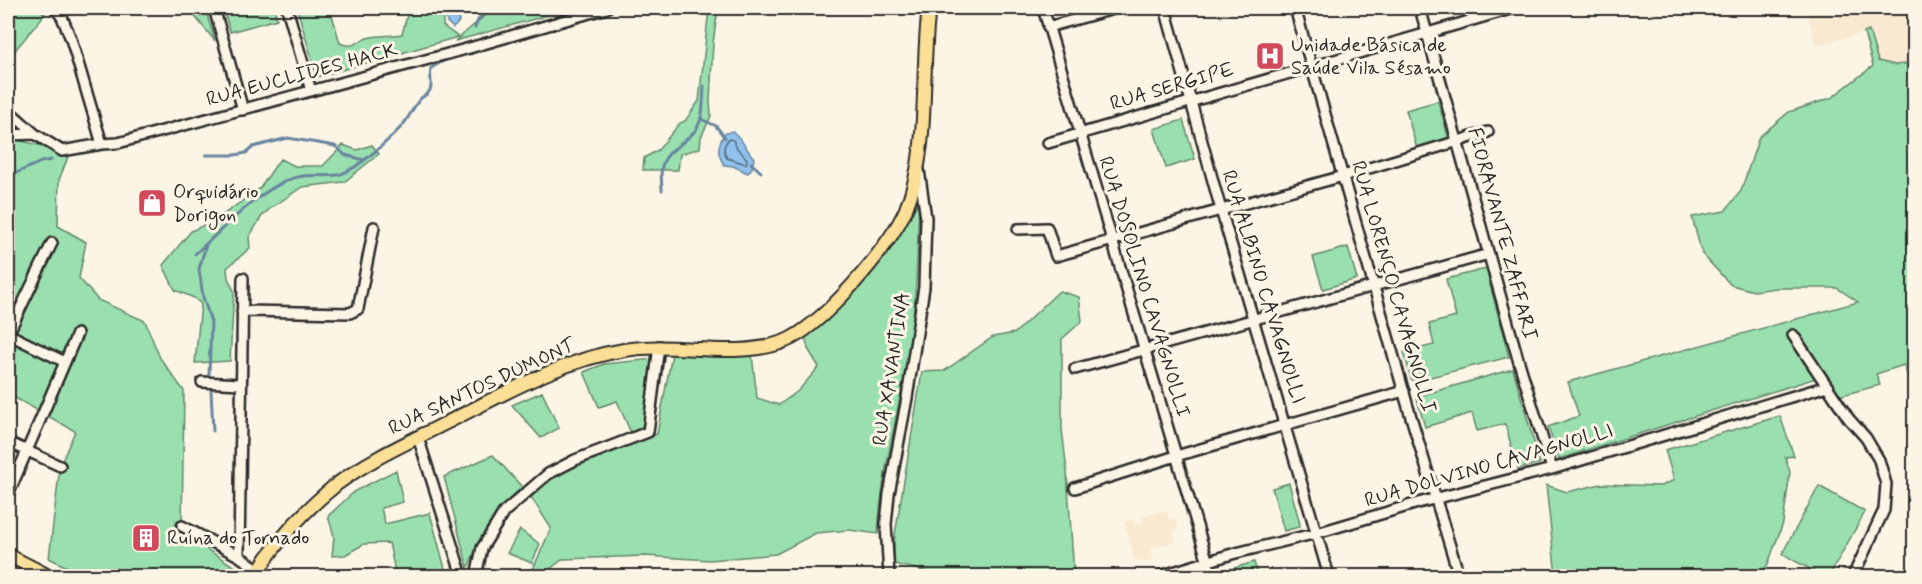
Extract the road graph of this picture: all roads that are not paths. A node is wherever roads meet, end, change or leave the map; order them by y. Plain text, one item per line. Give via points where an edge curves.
1 (55, 8) edge
2 (214, 8) edge
3 (287, 8) edge
4 (607, 8) edge
5 (929, 8) edge
6 (1043, 8) edge
7 (1116, 8) edge
8 (1165, 8) edge
9 (1294, 8) edge
10 (1420, 8) edge
11 (1514, 8) edge
12 (1048, 27) junction
13 (1427, 32) junction
14 (1311, 66) junction
15 (311, 91) junction
16 (1191, 100) junction
17 (8, 110) edge
18 (243, 110) junction
19 (1488, 132) dead end
20 (1079, 133) junction
21 (35, 134) junction
22 (8, 135) edge
23 (1458, 140) junction
24 (1048, 143) dead end
25 (102, 144) junction
26 (919, 167) junction
27 (1343, 176) junction
28 (1221, 210) junction
29 (374, 227) dead end
30 (1018, 229) dead end
31 (1112, 241) junction
32 (52, 243) dead end
33 (1489, 254) junction
34 (243, 278) dead end
35 (1373, 288) junction
36 (242, 311) junction
37 (1254, 320) junction
38 (8, 334) edge
39 (77, 334) dead end
40 (1793, 334) dead end
41 (659, 346) junction
42 (1144, 350) junction
43 (65, 362) junction
44 (1075, 369) dead end
45 (202, 382) dead end
46 (241, 384) junction
47 (1827, 386) junction
48 (1404, 391) junction
49 (1286, 426) junction
50 (418, 437) junction
51 (8, 442) edge
52 (27, 451) junction
53 (1176, 456) junction
54 (60, 466) dead end
55 (1552, 469) junction
56 (1075, 488) dead end
57 (8, 495) edge
58 (1436, 499) junction
59 (182, 526) dead end
60 (1317, 533) junction
61 (8, 555) edge
62 (239, 556) junction
63 (1208, 561) junction
64 (257, 573) edge
65 (49, 576) edge
66 (462, 576) edge
67 (476, 576) edge
68 (889, 576) edge
69 (1160, 576) edge
70 (1212, 576) edge
71 (1329, 576) edge
72 (1459, 576) edge
73 (1853, 576) edge

1 - 25 street via 71,39
2 - 18 street
3 - 15 street
4 - 15 street, RUA EUCLIDES HACK
5 - 26 main road, RUA SANTOS DUMONT
6 - 12 street, RUA DOSOLINO CAVAGNOLLI
7 - 12 street
8 - 16 street, RUA ALBINO CAVAGNOLLI
9 - 14 street, RUA LORENÇO CAVAGNOLLI
10 - 13 street, FIORAVANTE ZAFFARI
11 - 13 street, RUA SERGIPE
12 - 20 street, RUA DOSOLINO CAVAGNOLLI
13 - 14 street, RUA SERGIPE
13 - 23 street, FIORAVANTE ZAFFARI
14 - 16 street, RUA SERGIPE
14 - 27 street, RUA LORENÇO CAVAGNOLLI
15 - 18 street, RUA EUCLIDES HACK
16 - 20 street, RUA SERGIPE
16 - 28 street, RUA ALBINO CAVAGNOLLI
17 - 21 street, RUA EUCLIDES HACK
18 - 25 street, RUA EUCLIDES HACK via 124,142
19 - 23 street
20 - 24 street, RUA SERGIPE
20 - 31 street, RUA DOSOLINO CAVAGNOLLI
21 - 22 street
21 - 25 street, RUA EUCLIDES HACK via 62,151
23 - 27 street
23 - 33 street, FIORAVANTE ZAFFARI
26 - 41 main road, RUA SANTOS DUMONT via 905,211 885,244 841,296 803,332 757,348
26 - 68 street, RUA XAVANTINA via 927,218 924,287 889,495
27 - 28 street
27 - 35 street, RUA LORENÇO CAVAGNOLLI
28 - 31 street
28 - 37 street, RUA ALBINO CAVAGNOLLI
29 - 36 street via 358,309 350,313
30 - 31 street via 1047,228 1056,256
31 - 42 street, RUA DOSOLINO CAVAGNOLLI
32 - 38 street
33 - 35 street
33 - 55 street, FIORAVANTE ZAFFARI
34 - 36 street
35 - 37 street
35 - 48 street, RUA LORENÇO CAVAGNOLLI
36 - 46 street
37 - 42 street
37 - 49 street, RUA ALBINO CAVAGNOLLI
38 - 43 street
39 - 43 street
40 - 47 street
41 - 50 main road, RUA SANTOS DUMONT via 595,356 564,367
41 - 67 street via 648,432 548,474 504,512 482,548
42 - 44 street
42 - 53 street, RUA DOSOLINO CAVAGNOLLI
43 - 52 street
45 - 46 street
46 - 62 street
47 - 55 street, RUA DOLVINO CAVAGNOLLI
47 - 73 street via 1866,438 1879,460 1886,484 1884,510
48 - 49 street
48 - 58 street, RUA LORENÇO CAVAGNOLLI
49 - 53 street
49 - 60 street, RUA ALBINO CAVAGNOLLI
50 - 64 main road, RUA SANTOS DUMONT via 339,482 295,525
50 - 66 street
51 - 52 street
52 - 54 street
52 - 57 street
53 - 56 street
53 - 63 street, RUA DOSOLINO CAVAGNOLLI
55 - 58 street, RUA DOLVINO CAVAGNOLLI
58 - 60 street, RUA DOLVINO CAVAGNOLLI
58 - 72 street, RUA LORENÇO CAVAGNOLLI
59 - 62 street
60 - 63 street, RUA DOLVINO CAVAGNOLLI
60 - 71 street, RUA ALBINO CAVAGNOLLI
61 - 65 main road
62 - 64 street
63 - 69 street, RUA DOLVINO CAVAGNOLLI
63 - 70 street, RUA DOSOLINO CAVAGNOLLI

